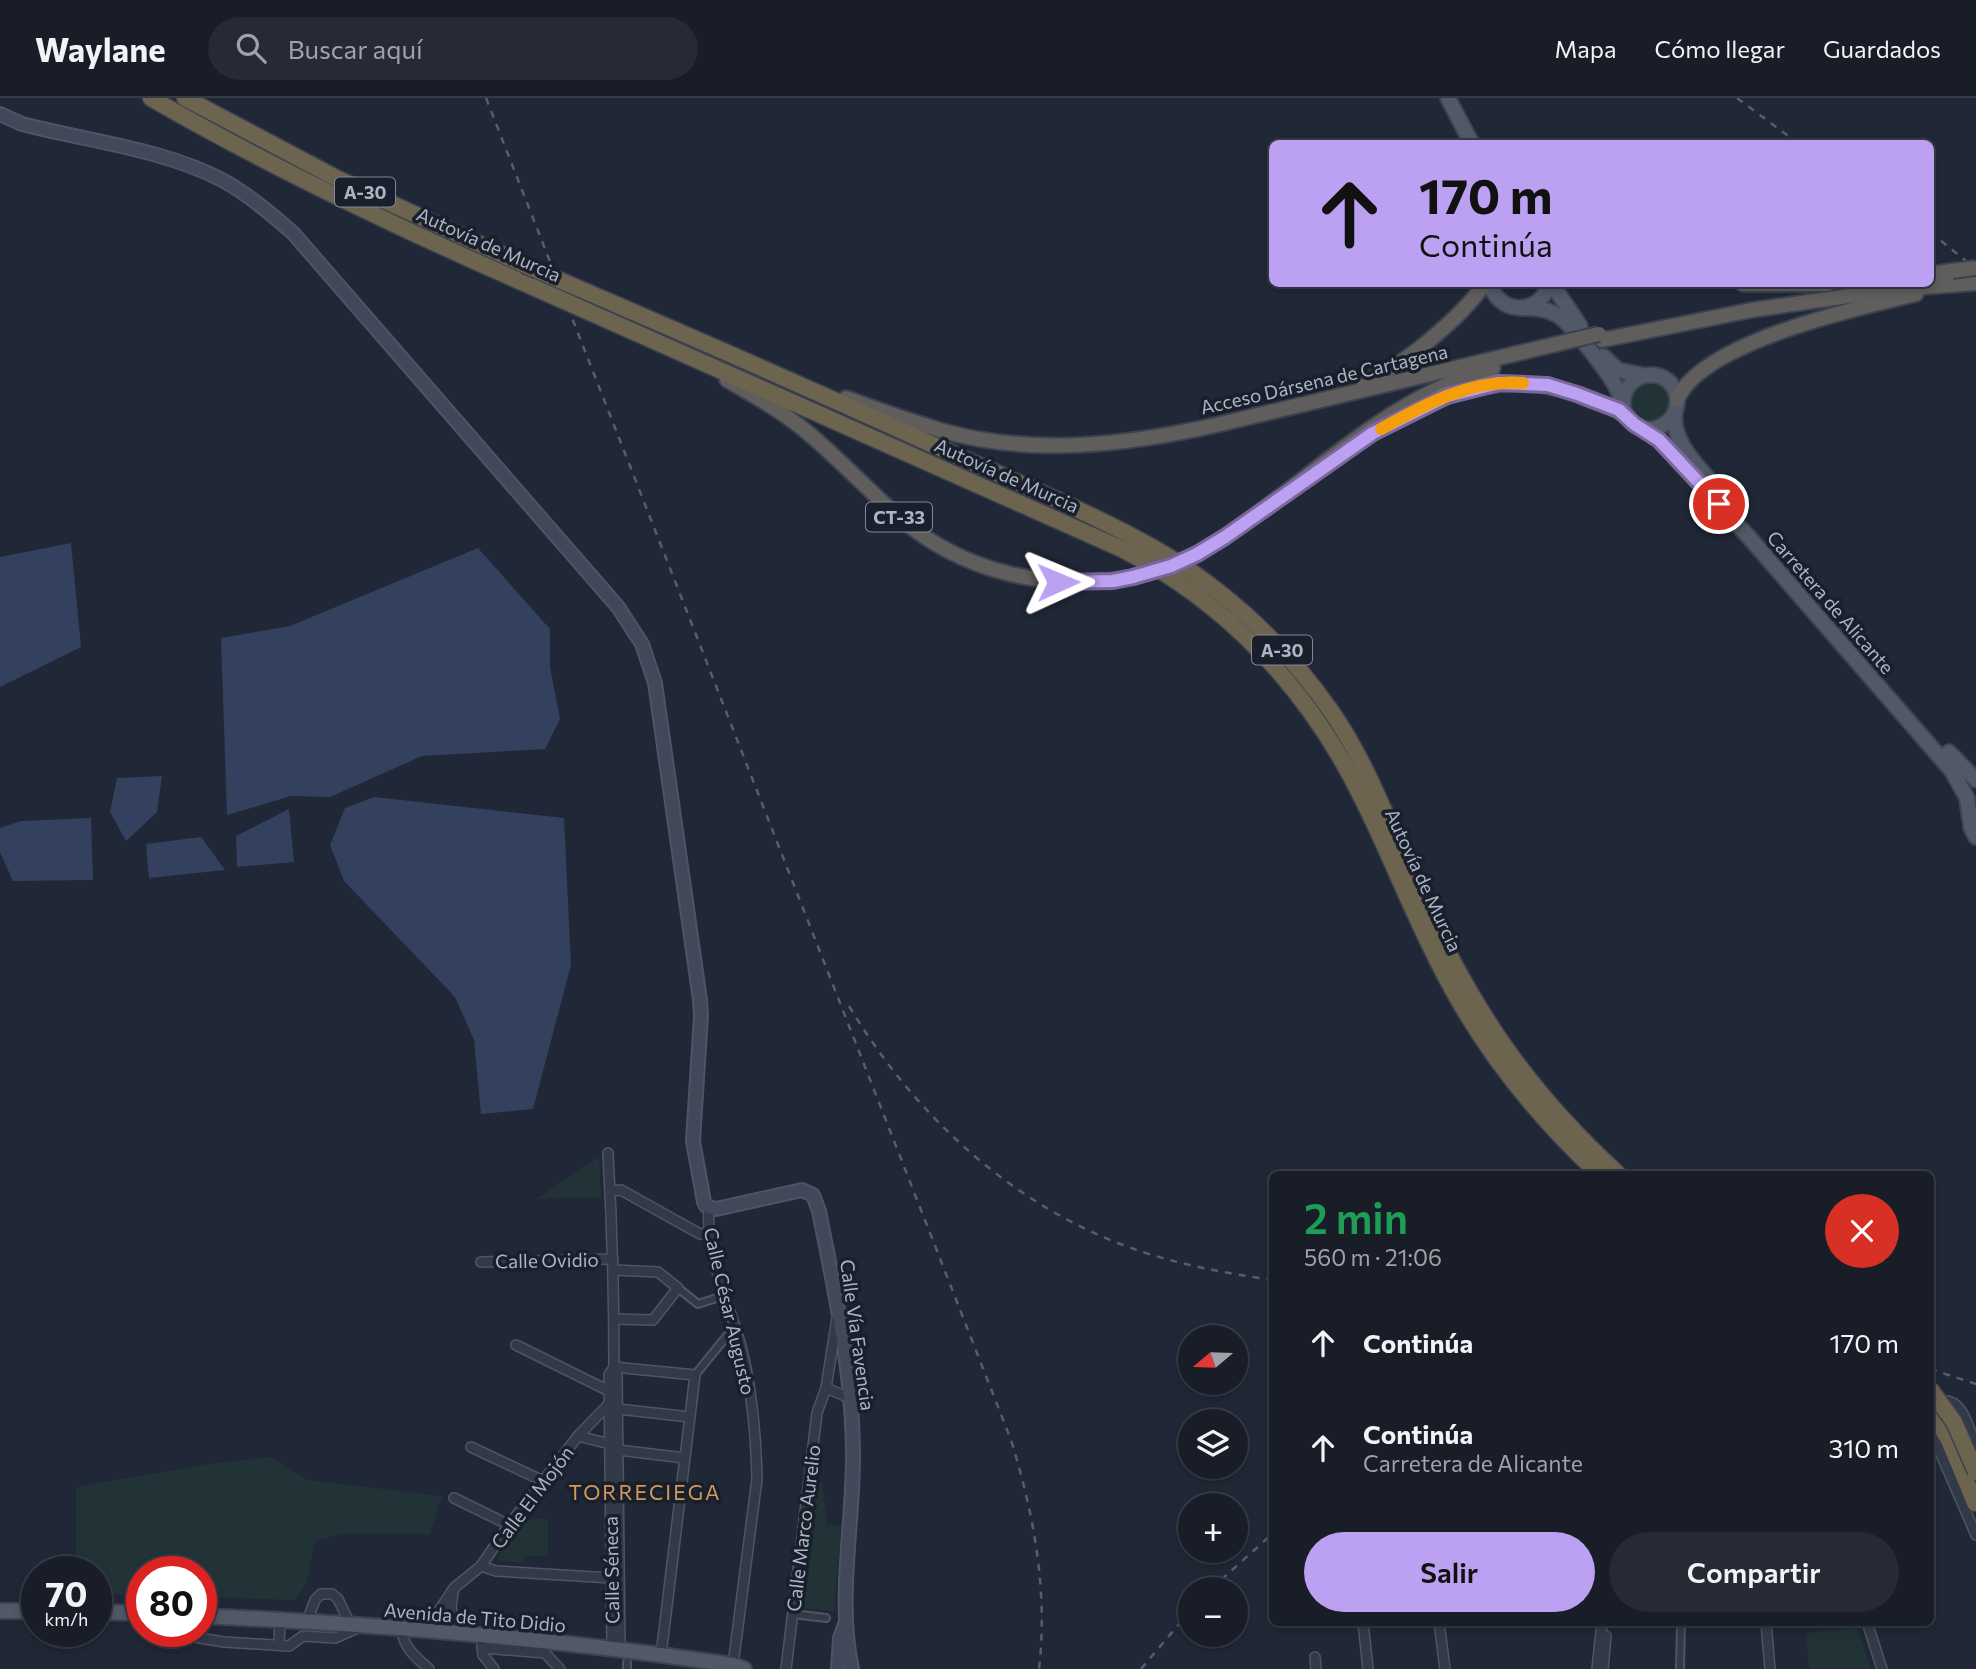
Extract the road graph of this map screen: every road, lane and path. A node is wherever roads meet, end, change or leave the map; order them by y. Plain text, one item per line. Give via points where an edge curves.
1 (151, 98) edge
2 (186, 98) edge
3 (196, 98) edge
4 (1448, 98) edge
5 (208, 111) junction
6 (0, 114) edge
7 (1470, 140) edge
8 (1976, 268) edge
9 (1934, 275) edge
10 (1953, 278) junction
11 (1934, 282) edge
12 (1976, 282) edge
13 (1934, 284) edge
14 (1482, 287) edge
15 (1491, 287) edge
16 (1548, 287) edge
17 (1552, 287) edge
18 (1848, 287) edge
19 (1907, 287) edge
20 (1924, 287) edge
21 (1520, 308) junction
22 (1601, 337) junction
23 (1572, 344) junction
24 (703, 363) junction
25 (1647, 375) junction
26 (792, 380) junction
27 (1676, 406) junction
28 (1629, 416) junction
29 (1245, 418) junction
30 (1267, 506) junction
31 (1976, 780) edge
32 (1976, 803) edge
33 (1970, 820) junction
34 (1976, 837) edge
35 (1393, 849) junction
36 (608, 1153) dead end
37 (1596, 1171) edge
38 (1615, 1171) edge
39 (610, 1191) junction
40 (709, 1208) junction
41 (710, 1233) junction
42 (613, 1259) junction
43 (481, 1262) dead end
44 (614, 1270) junction
45 (678, 1288) junction
46 (723, 1296) junction
47 (838, 1308) junction
48 (614, 1319) junction
49 (736, 1326) junction
50 (516, 1345) dead end
51 (614, 1367) junction
52 (695, 1376) junction
53 (826, 1388) junction
54 (609, 1391) junction
55 (1934, 1395) edge
56 (850, 1398) junction
57 (1934, 1405) edge
58 (613, 1406) junction
59 (1934, 1414) edge
60 (690, 1417) junction
61 (578, 1436) junction
62 (1934, 1438) edge
63 (471, 1447) dead end
64 (614, 1447) junction
65 (1976, 1447) edge
66 (685, 1458) junction
67 (1976, 1472) edge
68 (543, 1481) junction
69 (454, 1498) dead end
70 (1975, 1504) edge
71 (509, 1525) junction
72 (1976, 1535) edge
73 (481, 1566) junction
74 (611, 1578) junction
75 (454, 1588) junction
76 (0, 1611) edge
77 (21, 1611) edge
78 (793, 1614) junction
79 (217, 1617) edge
80 (826, 1618) dead end
81 (280, 1619) junction
82 (307, 1621) junction
83 (846, 1622) junction
84 (357, 1625) junction
85 (1363, 1626) edge
86 (1440, 1626) edge
87 (1602, 1626) edge
88 (1607, 1626) edge
89 (1681, 1626) edge
90 (1767, 1626) edge
91 (1772, 1626) edge
92 (1868, 1626) edge
93 (402, 1629) junction
94 (431, 1632) junction
95 (454, 1634) junction
96 (217, 1641) edge
97 (482, 1642) junction
98 (279, 1645) junction
99 (662, 1655) junction
100 (622, 1657) edge
101 (1315, 1657) dead end
102 (738, 1667) edge
103 (429, 1669) edge
104 (494, 1669) edge
105 (560, 1669) edge
106 (786, 1669) edge
107 (839, 1669) edge
108 (852, 1669) edge
109 (1317, 1669) edge
110 (1368, 1669) edge
111 (1445, 1669) edge
112 (1597, 1669) edge
113 (1603, 1669) edge
114 (1680, 1669) edge
115 (1773, 1669) edge
116 (1882, 1669) edge

1 - 24 highway, Autovía de Murcia / A-30, bridge via 322,189
2 - 5 highway, Autovía de Murcia / A-30
3 - 5 highway
4 - 7 main road
5 - 26 highway, Autovía de Murcia / A-30, bridge via 340,180
6 - 40 main road via 22,124 193,167 262,206 293,233 618,607 642,644 655,683 700,1000 693,1141
8 - 10 highway, Acceso Dársena de Cartagena / CT-33, bridge
9 - 10 highway, CT-33
10 - 11 highway, Acceso Dársena de Cartagena / CT-33
10 - 12 highway, Acceso Dársena de Cartagena / CT-33
10 - 13 highway
14 - 29 highway via 1422,346 1384,373
15 - 21 main road via 1500,302
16 - 21 main road via 1540,300
17 - 25 main road via 1613,367
18 - 22 highway, Acceso Dársena de Cartagena / CT-33 via 1740,303
19 - 22 highway, Acceso Dársena de Cartagena / CT-33
20 - 27 highway via 1751,344 1698,373 1682,388
21 - 28 main road, Carretera de Alicante via 1546,310 1565,321 1612,380
22 - 23 highway, Acceso Dársena de Cartagena / CT-33
23 - 29 highway, Acceso Dársena de Cartagena / CT-33
23 - 30 highway, Acceso Dársena de Cartagena / CT-33 via 1431,391 1371,427
24 - 30 highway, Acceso Dársena de Cartagena / CT-33, bridge via 790,419 929,540 993,570 1058,582 1133,577 1197,554
24 - 35 highway, Autovía de Murcia / A-30 via 1112,544 1192,592 1258,648 1310,709
25 - 27 main road via 1667,381
25 - 28 main road via 1629,384 1623,395
26 - 29 highway, Acceso Dársena de Cartagena / CT-33 via 945,431 1029,444 1083,446 1141,440
26 - 35 highway, Autovía de Murcia / A-30 via 1129,535 1212,587 1277,645 1329,709 1357,754
27 - 28 main road via 1668,422 1658,428 1649,429
27 - 31 main road, Carretera de Alicante via 1678,435 1697,465
28 - 30 highway via 1548,385 1481,386 1439,399 1388,425
28 - 33 main road, Carretera de Alicante via 1659,440 1740,527 1946,763 1964,790
32 - 33 main road
33 - 34 main road, Carretera de Alicante
35 - 37 highway, Autovía de Murcia / A-30 via 1440,965 1476,1027 1530,1101
35 - 38 highway, Autovía de Murcia / A-30 via 1451,960 1515,1063
36 - 39 street, Calle Séneca
39 - 41 street via 621,1190 700,1234
39 - 42 street, Calle Séneca
40 - 41 street, Calle César Augusto
40 - 47 main road, Calle Vía Favencia via 802,1190 813,1195
41 - 46 street, Calle César Augusto
42 - 43 street, Calle Ovidio
42 - 44 street, Calle Séneca
44 - 45 street via 658,1272
44 - 48 street, Calle Séneca
45 - 46 street via 698,1304
45 - 48 street via 653,1320
46 - 49 street, Calle César Augusto
47 - 53 street, Calle Marco Aurelio
47 - 56 main road, Calle Vía Favencia
48 - 51 street, Calle Séneca
49 - 52 street
49 - 102 street, Calle César Augusto via 748,1380 757,1479
50 - 54 street
51 - 52 street
51 - 54 street, Calle Séneca via 608,1375
51 - 58 street, Calle Séneca
52 - 60 street
53 - 56 street
53 - 78 street, Calle Marco Aurelio via 817,1413
54 - 58 street, Calle Séneca
55 - 67 highway, bridge via 1954,1423
56 - 83 main road, Calle Vía Favencia via 853,1458
57 - 65 street via 1942,1400 1959,1407
58 - 60 street
58 - 61 street, Calle El Mojón
58 - 64 street, Calle Séneca
59 - 70 highway via 1950,1440
60 - 66 street
61 - 64 street
61 - 68 street, Calle El Mojón
62 - 72 street
63 - 68 street
64 - 66 street
64 - 74 street, Calle Séneca
64 - 100 street, Calle Séneca
66 - 99 street
68 - 71 street, Calle El Mojón
69 - 71 street
71 - 73 street, Calle El Mojón
73 - 74 street via 496,1571
73 - 75 street, Calle El Mojón
74 - 100 street, Calle Séneca
75 - 94 street, Calle El Mojón
75 - 95 street via 450,1607
76 - 77 main road
78 - 80 street
78 - 106 street, Calle Marco Aurelio
79 - 81 main road, Avenida de Tito Didio
81 - 82 main road, Avenida de Tito Didio
81 - 98 street
82 - 84 main road, Avenida de Tito Didio
82 - 84 street via 315,1600 321,1594 332,1594
83 - 107 main road, Calle Vía Favencia via 840,1638
83 - 108 main road, Calle Vía Favencia
84 - 93 main road, Avenida de Tito Didio
84 - 98 street via 335,1638 303,1636 289,1646
85 - 110 street
86 - 111 street
87 - 112 street
88 - 113 street
89 - 114 street
90 - 115 street
91 - 115 street
92 - 116 street
93 - 94 main road, Avenida de Tito Didio
93 - 103 street via 407,1648
94 - 95 main road, Avenida de Tito Didio
95 - 97 main road, Avenida de Tito Didio
96 - 98 street
97 - 100 main road, Avenida de Tito Didio
97 - 104 street via 486,1661
97 - 105 street via 545,1653
99 - 100 main road, Avenida de Tito Didio
99 - 102 main road, Avenida de Tito Didio
101 - 109 street

